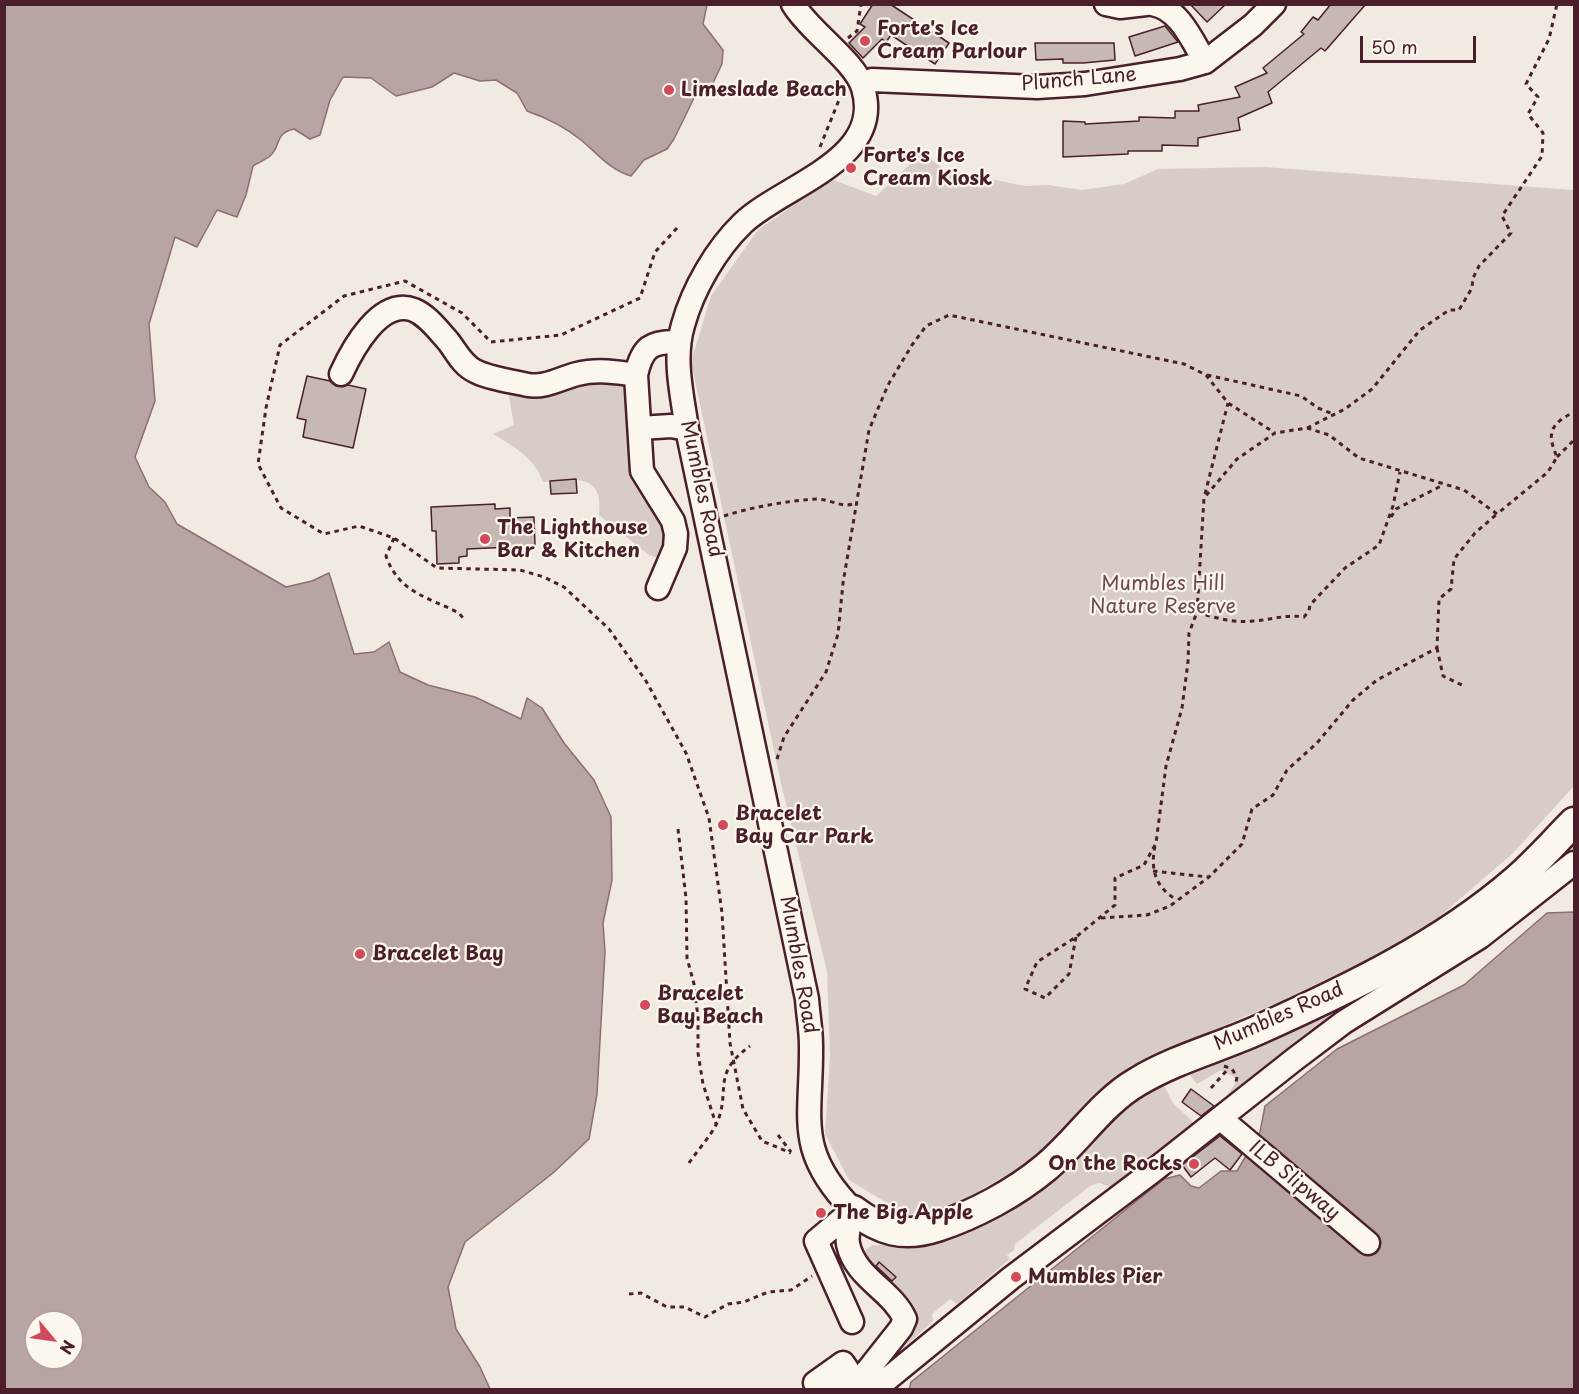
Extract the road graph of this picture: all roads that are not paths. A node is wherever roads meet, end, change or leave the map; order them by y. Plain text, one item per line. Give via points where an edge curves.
1 (793, 4) edge
2 (1106, 4) edge
3 (1146, 4) edge
4 (1152, 4) edge
5 (1274, 4) edge
6 (1205, 62) junction
7 (862, 85) junction
8 (679, 342) junction
9 (341, 374) dead end
10 (636, 375) junction
11 (640, 429) junction
12 (687, 429) junction
13 (658, 588) dead end
14 (1575, 822) edge
15 (1575, 863) edge
16 (1220, 1118) junction
17 (853, 1210) junction
18 (1368, 1243) dead end
19 (852, 1322) dead end
20 (820, 1389) edge
21 (825, 1389) edge
22 (852, 1389) edge
23 (874, 1389) edge

1 - 7 street via 813,31 849,65
2 - 3 street
4 - 6 street via 1164,6 1175,15
5 - 6 street, Plunch Lane via 1253,26
6 - 7 street, Plunch Lane via 1057,86 872,80
7 - 8 street, Mumbles Road via 866,107 857,139 838,160 772,200 742,224 695,295
8 - 10 street via 648,347 639,360
8 - 12 street, Mumbles Road via 679,377
9 - 10 street via 372,325 391,311 405,308 424,315 475,371 532,386 605,371
10 - 11 street
11 - 12 street
11 - 13 street via 642,471 673,521 676,534 675,548
12 - 17 street, Mumbles Road via 807,999 811,1046 807,1116 813,1148 829,1182
14 - 17 main road, Mumbles Road via 1517,879 1434,941 1257,1030 1174,1063 1136,1083 1044,1169 979,1209 937,1227 903,1232 875,1226
15 - 16 street via 1464,948 1344,1022
16 - 18 street, ILB Slipway
16 - 23 street
17 - 19 street via 816,1241
17 - 22 street via 848,1242 856,1265 900,1308 905,1319
20 - 21 street via 815,1383 843,1363 849,1372 841,1377 844,1382 834,1389 832,1385

